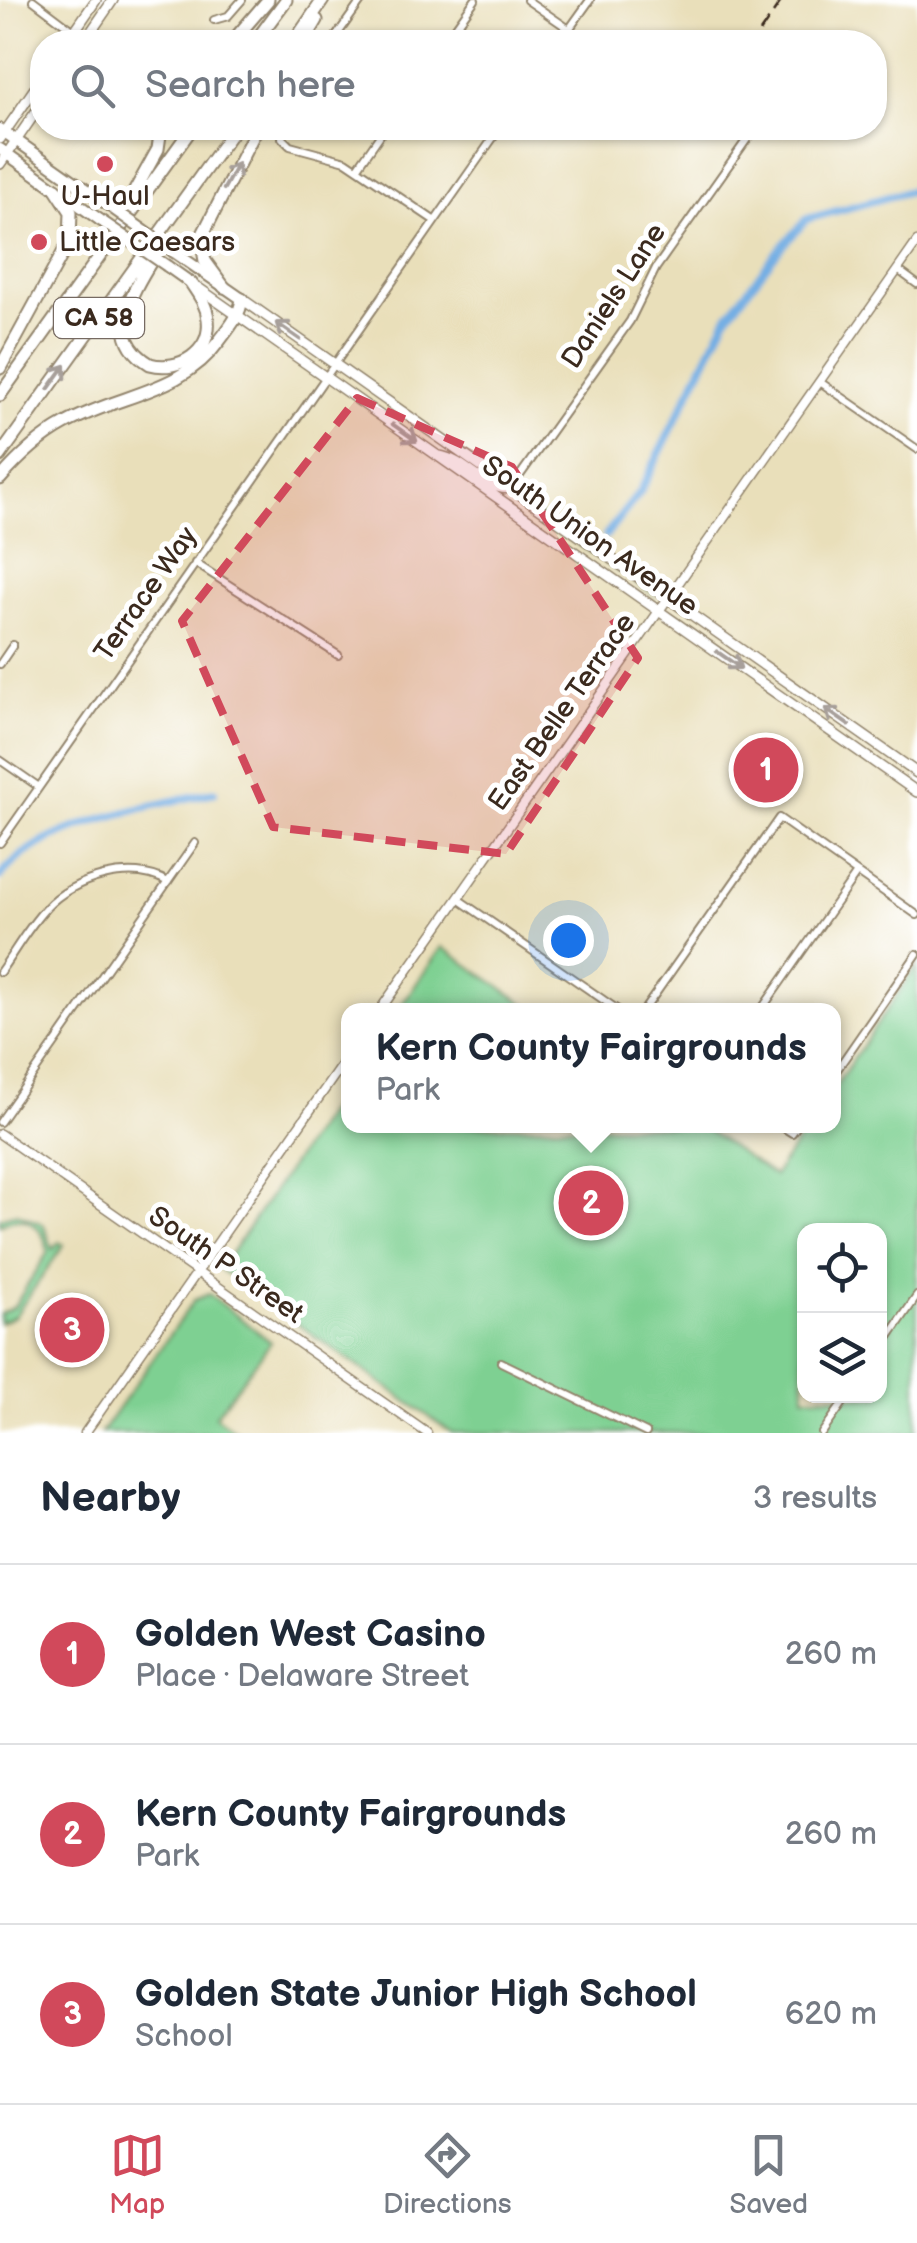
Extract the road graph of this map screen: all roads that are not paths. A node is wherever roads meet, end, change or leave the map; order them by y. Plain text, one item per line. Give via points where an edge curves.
1 (33, 0) edge
2 (96, 0) edge
3 (114, 0) edge
4 (242, 0) edge
5 (268, 0) edge
6 (286, 0) edge
7 (326, 0) edge
8 (362, 0) edge
9 (475, 0) edge
10 (528, 0) edge
11 (590, 0) edge
12 (214, 20) dead end
13 (569, 29) joint
14 (71, 30) edge
15 (75, 30) edge
16 (94, 30) edge
17 (242, 30) edge
18 (264, 30) edge
19 (303, 30) edge
20 (310, 30) edge
21 (341, 30) edge
22 (454, 30) edge
23 (30, 95) edge
24 (30, 121) edge
25 (2, 134) edge
26 (159, 140) edge
27 (183, 140) edge
28 (227, 140) edge
29 (251, 140) edge
30 (284, 140) edge
31 (377, 140) edge
32 (492, 140) edge
33 (747, 140) edge
34 (16, 141) junction
35 (2, 156) edge
36 (358, 167) junction
37 (199, 180) junction
38 (56, 189) junction
39 (434, 222) junction
40 (917, 242) edge
41 (898, 270) junction
42 (83, 276) junction
43 (191, 283) junction
44 (917, 284) edge
45 (224, 287) junction
46 (242, 299) junction
47 (238, 316) junction
48 (0, 368) edge
49 (330, 371) junction
50 (820, 382) junction
51 (0, 394) edge
52 (917, 449) edge
53 (437, 455) junction
54 (0, 456) edge
55 (0, 479) edge
56 (511, 488) junction
57 (196, 563) junction
58 (668, 598) junction
59 (659, 612) junction
60 (14, 644) dead end
61 (338, 655) dead end
62 (0, 664) edge
63 (0, 760) edge
64 (917, 773) edge
65 (39, 787) junction
66 (917, 792) edge
67 (0, 843) edge
68 (195, 844) dead end
69 (857, 873) junction
70 (168, 882) junction
71 (458, 898) junction
72 (917, 915) edge
73 (917, 954) edge
74 (0, 972) edge
75 (385, 1003) edge
76 (608, 1003) edge
77 (649, 1003) edge
78 (766, 1003) edge
79 (841, 1064) edge
80 (341, 1066) edge
81 (0, 1122) edge
82 (0, 1134) edge
83 (197, 1272) junction
84 (917, 1296) edge
85 (887, 1340) edge
86 (502, 1362) dead end
87 (843, 1403) edge
88 (85, 1433) edge
89 (427, 1433) edge
90 (646, 1433) edge
91 (822, 1433) edge

1 - 14 street
2 - 15 main road
3 - 16 main road
4 - 12 street
5 - 17 highway
6 - 18 highway
7 - 19 highway
7 - 20 highway
8 - 21 street
9 - 22 street
10 - 13 street
11 - 13 street
23 - 25 main road
24 - 34 main road
25 - 34 highway
26 - 42 highway
27 - 42 highway, CA 58
28 - 37 highway, CA 58
45 -> 29 highway via 205,261 201,238
30 - 36 street
31 - 36 street
32 - 39 street, Terrace Way
33 - 56 street, Daniels Lane
34 - 35 main road
34 - 45 highway, bridge
35 - 38 highway
36 - 39 street
37 - 43 highway via 124,315 126,339 150,364 182,363 204,341 208,317
54 -> 37 highway, CA 58
38 - 43 highway, bridge
38 - 48 highway via 72,212 70,240
39 - 49 street, Terrace Way
40 - 41 street, East Belle Terrace
41 - 44 street
41 - 50 street, East Belle Terrace
42 - 51 highway, CA 58
43 - 47 main road, South Union Avenue
45 - 46 highway
46 - 47 highway
49 -> 46 main road, South Union Avenue
47 - 49 main road, South Union Avenue
47 - 55 highway via 186,375 68,422
49 -> 53 main road, South Union Avenue
49 - 56 main road, South Union Avenue
49 - 57 street, Terrace Way
50 - 52 street
50 - 58 street, East Belle Terrace
53 - 56 main road via 499,489
53 - 59 main road, South Union Avenue
56 - 58 main road, South Union Avenue
57 - 61 street
57 - 65 street, Terrace Way
58 - 59 street, East Belle Terrace
64 -> 58 main road, South Union Avenue
59 -> 66 main road, South Union Avenue
59 - 71 street, East Belle Terrace
60 - 62 street
63 - 65 street
65 - 67 street, Terrace Way
68 - 70 street
69 - 72 street
69 - 77 street via 779,818
69 - 78 street
70 - 74 street via 121,872 65,893 40,915
70 - 81 street
71 - 75 street, East Belle Terrace
71 - 76 street
73 - 79 street
80 - 83 street
82 - 83 street, South P Street
83 - 88 street
83 - 89 street, South P Street
84 - 85 street
86 - 90 street
87 - 91 street

